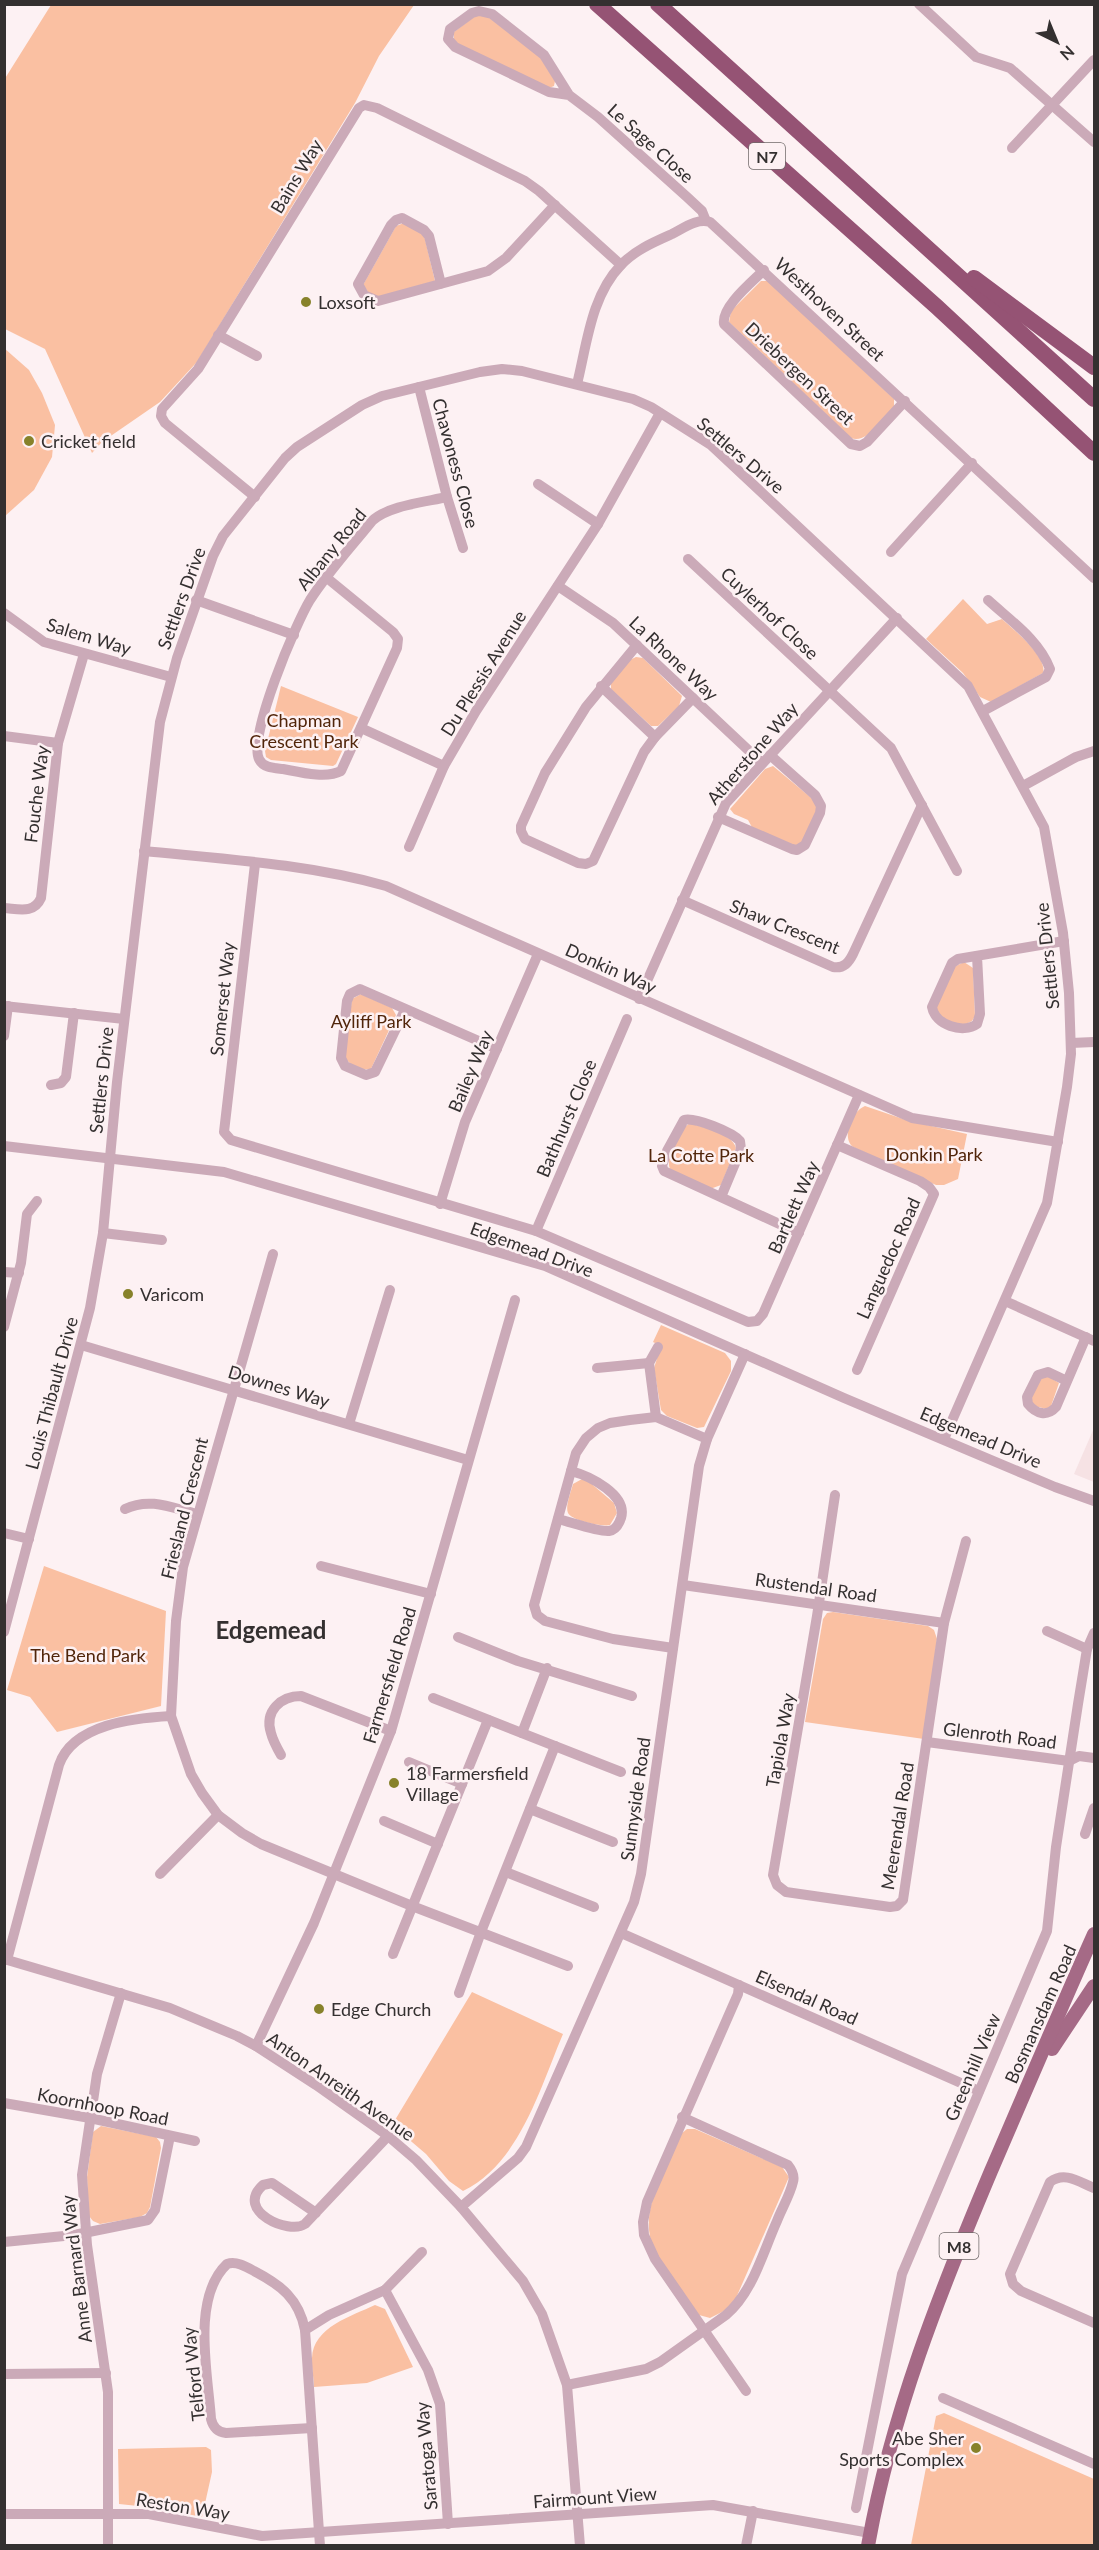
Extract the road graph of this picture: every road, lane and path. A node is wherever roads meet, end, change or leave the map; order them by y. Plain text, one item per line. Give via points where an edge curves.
1 (597, 4) edge
2 (658, 4) edge
3 (919, 4) edge
4 (1095, 60) edge
5 (569, 95) junction
6 (1053, 106) junction
7 (1095, 142) edge
8 (1012, 148) dead end
9 (555, 205) junction
10 (894, 218) junction
11 (706, 220) junction
12 (621, 265) junction
13 (764, 270) junction
14 (441, 284) junction
15 (218, 335) junction
16 (257, 356) dead end
17 (1095, 367) edge
18 (577, 384) junction
19 (419, 387) junction
20 (1095, 399) edge
21 (905, 401) junction
22 (660, 412) junction
23 (1091, 451) edge
24 (972, 463) junction
25 (538, 484) dead end
26 (447, 496) junction
27 (255, 497) junction
28 (598, 524) junction
29 (462, 548) dead end
30 (891, 552) dead end
31 (688, 559) dead end
32 (327, 578) junction
33 (1095, 578) edge
34 (558, 586) junction
35 (196, 600) junction
36 (988, 600) dead end
37 (4, 613) edge
38 (897, 618) junction
39 (294, 635) junction
40 (637, 645) junction
41 (84, 654) junction
42 (171, 677) junction
43 (601, 686) junction
44 (830, 690) junction
45 (693, 698) junction
46 (983, 711) junction
47 (361, 728) junction
48 (4, 736) edge
49 (655, 737) junction
50 (58, 743) junction
51 (1095, 751) edge
52 (766, 759) junction
53 (444, 766) junction
54 (1023, 786) junction
55 (922, 805) junction
56 (718, 817) junction
57 (410, 847) dead end
58 (144, 851) junction
59 (255, 864) junction
60 (957, 871) dead end
61 (682, 900) junction
62 (4, 908) edge
63 (1064, 941) junction
64 (538, 954) junction
65 (977, 956) junction
66 (639, 999) junction
67 (6, 1006) edge
68 (405, 1010) junction
69 (74, 1013) junction
70 (124, 1019) junction
71 (627, 1019) dead end
72 (4, 1036) edge
73 (1095, 1042) edge
74 (1071, 1043) junction
75 (497, 1049) junction
76 (51, 1085) dead end
77 (859, 1095) junction
78 (228, 1138) joint
79 (1058, 1142) junction
80 (837, 1145) junction
81 (4, 1146) edge
82 (109, 1158) junction
83 (720, 1197) junction
84 (37, 1201) dead end
85 (440, 1204) junction
86 (536, 1231) junction
87 (103, 1233) junction
88 (799, 1233) junction
89 (162, 1240) dead end
90 (273, 1254) dead end
91 (20, 1268) junction
92 (4, 1272) edge
93 (390, 1290) dead end
94 (515, 1300) dead end
95 (1005, 1301) junction
96 (748, 1322) joint
97 (4, 1327) edge
98 (1090, 1339) edge
99 (81, 1345) junction
100 (658, 1347) dead end
101 (745, 1354) junction
102 (649, 1363) junction
103 (597, 1368) dead end
104 (857, 1370) dead end
105 (1067, 1381) dead end
106 (233, 1390) junction
107 (656, 1417) junction
108 (349, 1424) junction
109 (707, 1439) junction
110 (944, 1439) junction
111 (468, 1460) junction
112 (571, 1472) junction
113 (1055, 1487) junction
114 (835, 1496) dead end
115 (1095, 1501) edge
116 (125, 1509) dead end
117 (1095, 1509) edge
118 (197, 1514) junction
119 (558, 1519) junction
120 (4, 1533) edge
121 (29, 1539) junction
122 (966, 1541) dead end
123 (321, 1566) dead end
124 (683, 1585) junction
125 (431, 1594) junction
126 (819, 1604) junction
127 (944, 1623) junction
128 (1047, 1631) dead end
129 (4, 1632) edge
130 (1095, 1633) edge
131 (458, 1637) dead end
132 (673, 1648) junction
133 (1087, 1649) junction
134 (547, 1668) junction
135 (632, 1696) dead end
136 (433, 1698) dead end
137 (171, 1716) junction
138 (488, 1720) junction
139 (392, 1731) junction
140 (522, 1733) junction
141 (927, 1742) junction
142 (555, 1746) junction
143 (281, 1755) dead end
144 (1095, 1758) edge
145 (1070, 1761) junction
146 (409, 1762) dead end
147 (621, 1772) dead end
148 (462, 1784) junction
149 (1095, 1808) edge
150 (530, 1809) junction
151 (218, 1815) junction
152 (384, 1821) dead end
153 (1085, 1834) dead end
154 (613, 1842) dead end
155 (438, 1844) junction
156 (506, 1872) junction
157 (335, 1873) junction
158 (160, 1874) dead end
159 (775, 1881) joint
160 (412, 1906) junction
161 (594, 1907) dead end
162 (481, 1932) junction
163 (621, 1933) junction
164 (1095, 1934) edge
165 (393, 1954) dead end
166 (6, 1960) edge
167 (568, 1966) dead end
168 (739, 1985) junction
169 (1095, 1986) edge
170 (121, 1993) junction
171 (459, 1993) dead end
172 (256, 2046) junction
173 (979, 2091) junction
174 (4, 2103) edge
175 (1018, 2108) junction
176 (682, 2117) junction
177 (90, 2118) junction
178 (170, 2136) junction
179 (388, 2136) junction
180 (195, 2141) dead end
181 (1095, 2188) edge
182 (460, 2207) junction
183 (315, 2213) junction
184 (85, 2232) junction
185 (4, 2242) edge
186 (422, 2252) dead end
187 (385, 2290) junction
188 (1095, 2323) edge
189 (305, 2330) junction
190 (704, 2331) junction
191 (106, 2373) junction
192 (4, 2374) edge
193 (567, 2385) junction
194 (746, 2391) dead end
195 (943, 2398) dead end
196 (312, 2428) junction
197 (1095, 2464) edge
198 (856, 2508) dead end
199 (753, 2511) junction
200 (4, 2514) edge
201 (107, 2514) junction
202 (577, 2514) junction
203 (448, 2524) junction
204 (320, 2532) junction
205 (869, 2539) edge
206 (108, 2546) edge
207 (320, 2546) edge
208 (580, 2546) edge
209 (746, 2546) edge

1 - 23 highway, N7 via 937,306
2 - 10 highway, N7
3 - 6 street via 976,57 1010,68
4 - 6 street
5 - 5 street, Le Sage Close via 544,55 492,14 479,11 450,29 448,39 455,47 549,92
5 - 11 street, Le Sage Close via 687,197
6 - 7 street
6 - 8 street
9 - 12 street, Bains Way
9 - 14 street via 497,265 478,275
9 - 15 street, Bains Way via 525,181 364,105 349,121
10 - 17 highway
10 - 20 highway, N7
11 - 12 street via 653,243
11 - 13 street, Westhoven Street
12 - 18 street via 597,302
13 - 21 street, Westhoven Street
13 - 21 street, Driebergen Street via 729,306 724,324 842,436 855,446 864,444
14 - 14 street via 378,301 364,295 358,284 391,225 402,218 429,236
15 - 16 street
15 - 27 street, Bains Way via 198,369 164,406 161,416 172,430
18 - 19 street, Settlers Drive via 502,369
18 - 22 street, Settlers Drive via 638,401
19 - 26 street, Chavoness Close
19 - 27 street, Settlers Drive via 368,402 297,447
21 - 24 street, Westhoven Street
22 - 28 street, Du Plessis Avenue
22 - 38 street, Settlers Drive via 711,445
24 - 30 street
24 - 33 street, Westhoven Street
25 - 28 street
26 - 29 street, Chavoness Close
26 - 32 street, Albany Road via 375,518
27 - 35 street, Settlers Drive via 218,544
28 - 34 street, Du Plessis Avenue
31 - 44 street, Cuylerhof Close
32 - 39 street, Albany Road via 309,602
32 - 47 street via 398,639
34 - 40 street, La Rhone Way via 613,623
34 - 53 street, Du Plessis Avenue
35 - 39 street
35 - 42 street, Settlers Drive
36 - 46 street via 1028,636 1050,669 1046,677
37 - 41 street, Salem Way via 36,638
38 - 44 street, Atherstone Way
38 - 46 street, Settlers Drive via 963,681
39 - 47 street, Albany Road via 268,701 259,758 270,768 334,774 344,769
40 - 43 street
40 - 45 street, La Rhone Way
41 - 42 street, Salem Way
41 - 50 street, Fouche Way
42 - 58 street, Settlers Drive via 160,722
43 - 49 street
43 - 49 street via 545,772 522,826 527,842 578,863 593,861 638,762
44 - 52 street, Atherstone Way
44 - 55 street via 891,748
45 - 49 street
45 - 52 street, La Rhone Way
46 - 54 street, Settlers Drive
47 - 53 street
48 - 50 street
50 - 62 street, Fouche Way via 41,898 28,910
51 - 54 street via 1076,756
52 - 56 street, Atherstone Way
52 - 56 street, La Rhone Way via 818,799 820,813 805,846 792,849
53 - 57 street, Du Plessis Avenue
54 - 63 street, Settlers Drive via 1046,833
55 - 60 street
55 - 61 street, Shaw Crescent via 853,954 841,967 833,967
56 - 61 street, Atherstone Way
58 - 59 street, Donkin Way
58 - 70 street, Settlers Drive
59 - 64 street, Donkin Way via 307,869 386,886
59 - 78 street, Somerset Way via 224,1132
61 - 66 street, Atherstone Way
63 - 65 street
63 - 74 street, Settlers Drive
64 - 66 street, Donkin Way
64 - 75 street, Bailey Way
65 - 65 street via 958,959 950,965 932,1007 938,1018 961,1029 977,1024 980,1014
66 - 77 street, Donkin Way
67 - 69 street
67 - 72 street
68 - 68 street via 364,990 350,994 341,1058 345,1066 366,1075 375,1072
68 - 75 street
69 - 70 street
69 - 76 street via 66,1077
70 - 82 street, Settlers Drive
71 - 86 street, Bathhurst Close
73 - 74 street
74 - 79 street, Settlers Drive
75 - 85 street, Bailey Way via 465,1122
77 - 79 street, Donkin Way via 912,1118
77 - 80 street, Bartlett Way
78 - 85 street, Edgemead Drive
79 - 95 street, Settlers Drive via 1047,1203
80 - 88 street, Bartlett Way
80 - 104 street, Languedoc Road via 920,1181 934,1194
81 - 82 street, Edgemead Drive
82 - 87 street, Louis Thibault Drive
82 - 101 street, Edgemead Drive via 224,1172 545,1266
83 - 83 street via 665,1173 662,1168 684,1120 693,1118 740,1141 741,1149
83 - 88 street
84 - 91 street via 27,1214
85 - 86 street, Edgemead Drive
86 - 96 street, Edgemead Drive
87 - 89 street
87 - 99 street, Louis Thibault Drive
88 - 96 street, Bartlett Way via 763,1314 757,1321
90 - 106 street, Friesland Crescent
91 - 92 street
91 - 97 street
93 - 108 street
94 - 111 street, Farmersfield Road
95 - 98 street
95 - 110 street, Settlers Drive
98 - 105 street
99 - 106 street, Downes Way
99 - 121 street, Louis Thibault Drive
100 - 102 street
101 - 109 street, Sunnyside Road
101 - 110 street, Edgemead Drive
102 - 103 street
102 - 107 street
106 - 108 street, Downes Way
106 - 118 street, Friesland Crescent
107 - 109 street
107 - 112 street via 598,1428 581,1444
108 - 111 street, Downes Way
109 - 124 street, Sunnyside Road via 699,1466
110 - 113 street, Edgemead Drive
111 - 125 street, Farmersfield Road
112 - 119 street
112 - 119 street via 595,1480 620,1501 623,1511 615,1528 606,1531
113 - 115 street, Edgemead Drive
113 - 117 street, Edgemead Drive
114 - 126 street, Tapiola Way
116 - 118 street via 153,1502
118 - 137 street, Friesland Crescent via 183,1567
119 - 132 street via 534,1605 539,1617 613,1639
120 - 121 street
121 - 129 street, Louis Thibault Drive
122 - 127 street, Meerendal Road
123 - 125 street
124 - 126 street, Rustendal Road
124 - 132 street, Sunnyside Road
125 - 139 street, Farmersfield Road
126 - 127 street, Rustendal Road
126 - 159 street, Tapiola Way
127 - 141 street, Meerendal Road
128 - 133 street
130 - 133 street, Greenhill View
131 - 134 street
132 - 163 street, Sunnyside Road via 640,1882
133 - 145 street, Greenhill View
134 - 135 street
134 - 140 street
136 - 138 street
137 - 151 street, Friesland Crescent via 190,1774
137 - 166 street via 115,1724 82,1736 65,1752
138 - 140 street
138 - 148 street
139 - 143 street via 302,1696 292,1696 280,1701 270,1717 270,1732
139 - 157 street, Farmersfield Road
140 - 142 street
141 - 145 street, Glenroth Road
141 - 159 street, Meerendal Road via 905,1896 900,1904 890,1907 786,1892
142 - 147 street
142 - 150 street
144 - 145 street, Glenroth Road via 1079,1756
145 - 173 street, Greenhill View via 1047,1931
146 - 148 street
148 - 155 street
149 - 153 street
150 - 154 street
150 - 156 street
151 - 157 street, Friesland Crescent via 261,1844
151 - 158 street
152 - 155 street
155 - 160 street
156 - 161 street
156 - 162 street
157 - 160 street, Friesland Crescent
157 - 172 street, Farmersfield Road
160 - 162 street, Friesland Crescent
160 - 165 street
162 - 167 street, Friesland Crescent
162 - 171 street
163 - 168 street, Elsendal Road
163 - 182 street, Sunnyside Road via 526,2148
164 - 175 main road, Bosmansdam Road / M8
166 - 170 street, Anton Anreith Avenue
168 - 173 street, Elsendal Road
168 - 176 street
169 - 175 main road, Bosmansdam Road / M8 via 1063,2031
170 - 172 street, Anton Anreith Avenue via 170,2008
170 - 177 street, Anne Barnard Way via 97,2074
172 - 179 street, Anton Anreith Avenue
173 - 198 street, Greenhill View via 902,2274
174 - 177 street, Koornhoop Road
175 - 205 main road, Bosmansdam Road / M8 via 930,2322 908,2387
176 - 190 street via 646,2202 644,2235 655,2259
176 - 190 street via 784,2162 794,2177 747,2290 735,2307
177 - 178 street, Koornhoop Road
177 - 184 street, Anne Barnard Way via 82,2175
178 - 180 street, Koornhoop Road
178 - 184 street via 153,2215 142,2222
179 - 182 street, Anton Anreith Avenue
179 - 183 street
181 - 188 street via 1068,2177 1050,2182 1010,2274 1012,2284 1021,2291
182 - 193 street, Anton Anreith Avenue via 523,2281 542,2314
183 - 183 street via 296,2228 261,2214 254,2204 255,2197 263,2185 272,2183
184 - 185 street
184 - 191 street, Anne Barnard Way
186 - 187 street
187 - 189 street
187 - 203 street, Saratoga Way via 428,2370 440,2404
189 - 196 street
189 - 196 street, Telford Way via 298,2306 276,2282 237,2263 227,2264 220,2272 207,2303 204,2325 214,2427 221,2433
190 - 193 street via 646,2369
190 - 194 street
191 - 192 street
191 - 201 street, Anne Barnard Way
193 - 202 street, Anton Anreith Avenue
195 - 197 street
196 - 204 street
199 - 202 street, Fairmount View via 713,2505
199 - 205 street, Fairmount View
199 - 209 street
200 - 201 street, Reston Way
201 - 204 street, Reston Way via 149,2514 262,2536
201 - 206 street, Anne Barnard Way
202 - 203 street, Fairmount View
202 - 208 street, Anton Anreith Avenue
203 - 204 street, Fairmount View
204 - 207 street

